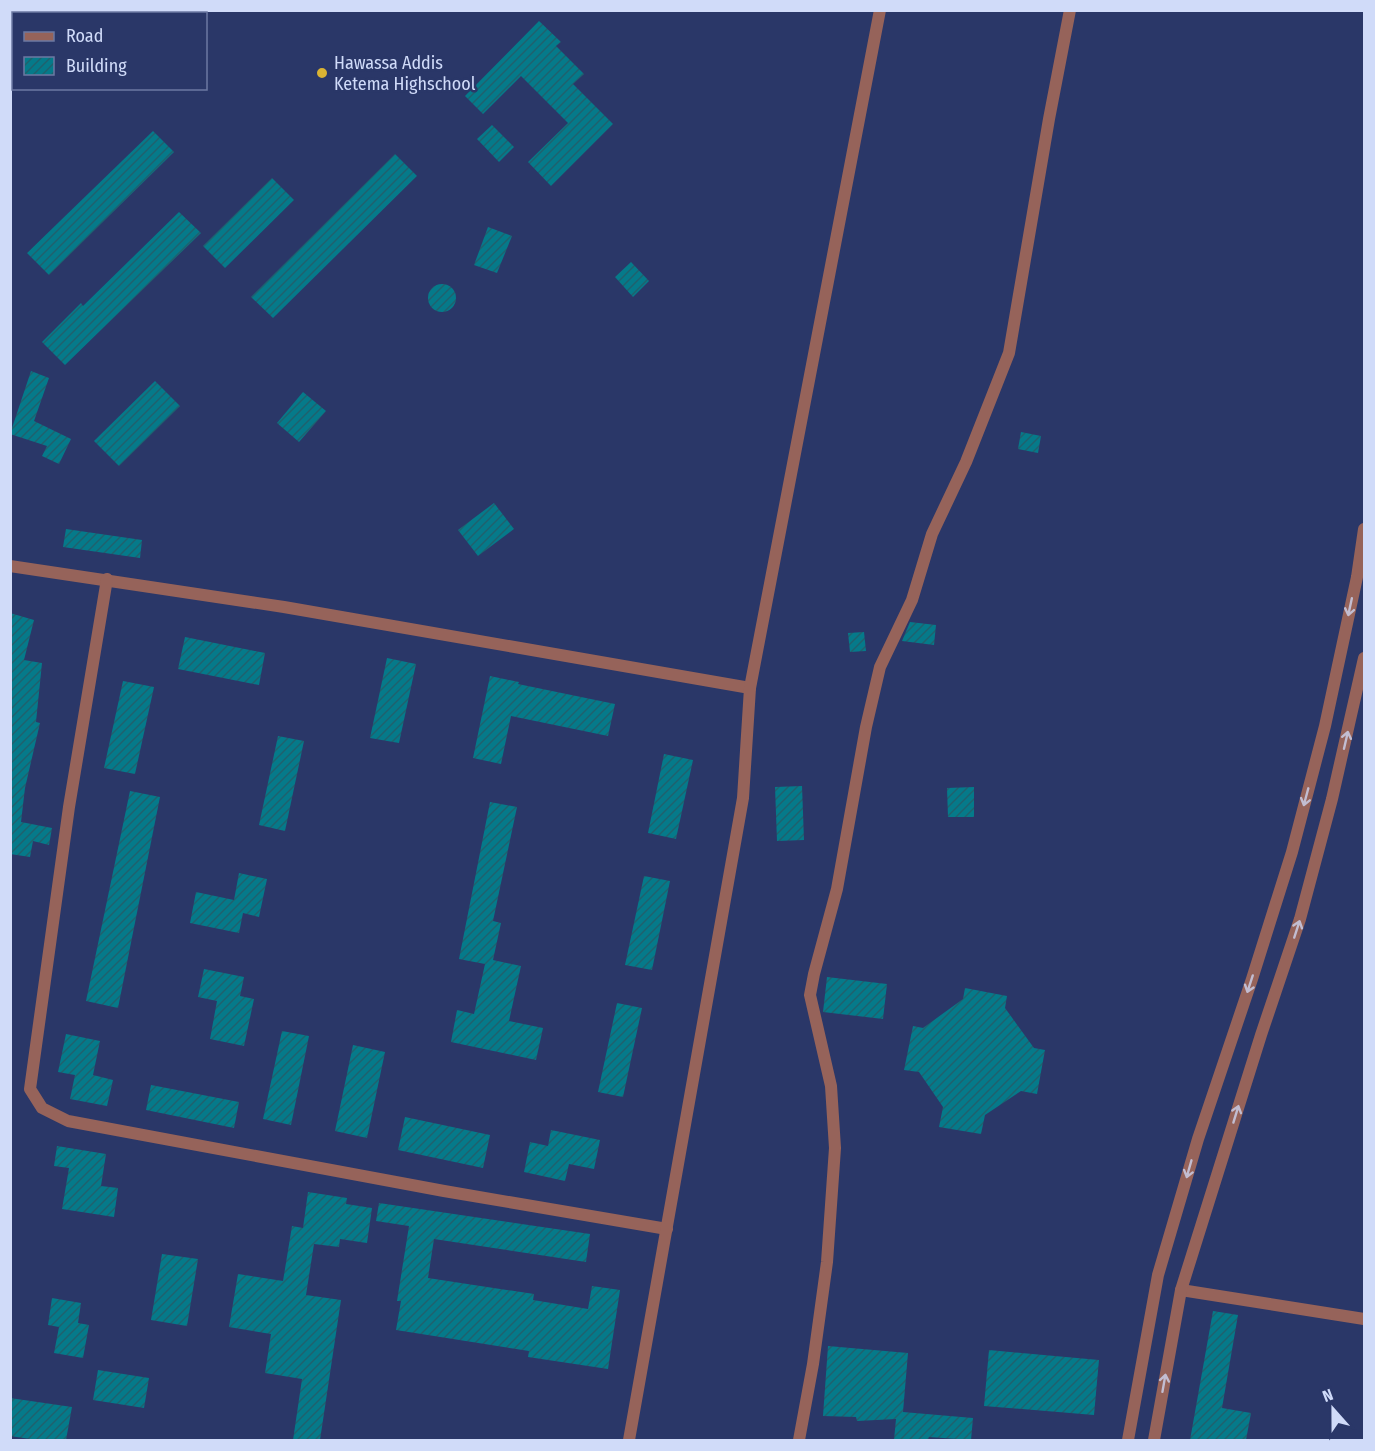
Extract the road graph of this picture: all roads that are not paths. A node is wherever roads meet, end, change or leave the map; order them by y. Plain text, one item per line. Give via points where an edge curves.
1 (880, 10) edge
2 (1070, 10) edge
3 (1365, 529) edge
4 (10, 566) edge
5 (106, 579) junction
6 (1365, 658) edge
7 (750, 688) junction
8 (667, 1229) junction
9 (1181, 1290) junction
10 (1365, 1319) edge
11 (629, 1440) edge
12 (800, 1440) edge
13 (1128, 1440) edge
14 (1154, 1440) edge

1 - 7 street
2 - 12 street via 1009,353 966,462 932,534 912,600 880,668 837,889 810,995 831,1086 835,1148 827,1262
3 -> 13 street via 1325,726 1292,852 1158,1275
4 - 5 street
5 - 7 street
5 - 8 street via 30,1089 42,1108 68,1121
9 -> 6 street via 1300,919
7 - 8 street via 743,798
8 - 11 street
9 - 10 street
14 -> 9 street

